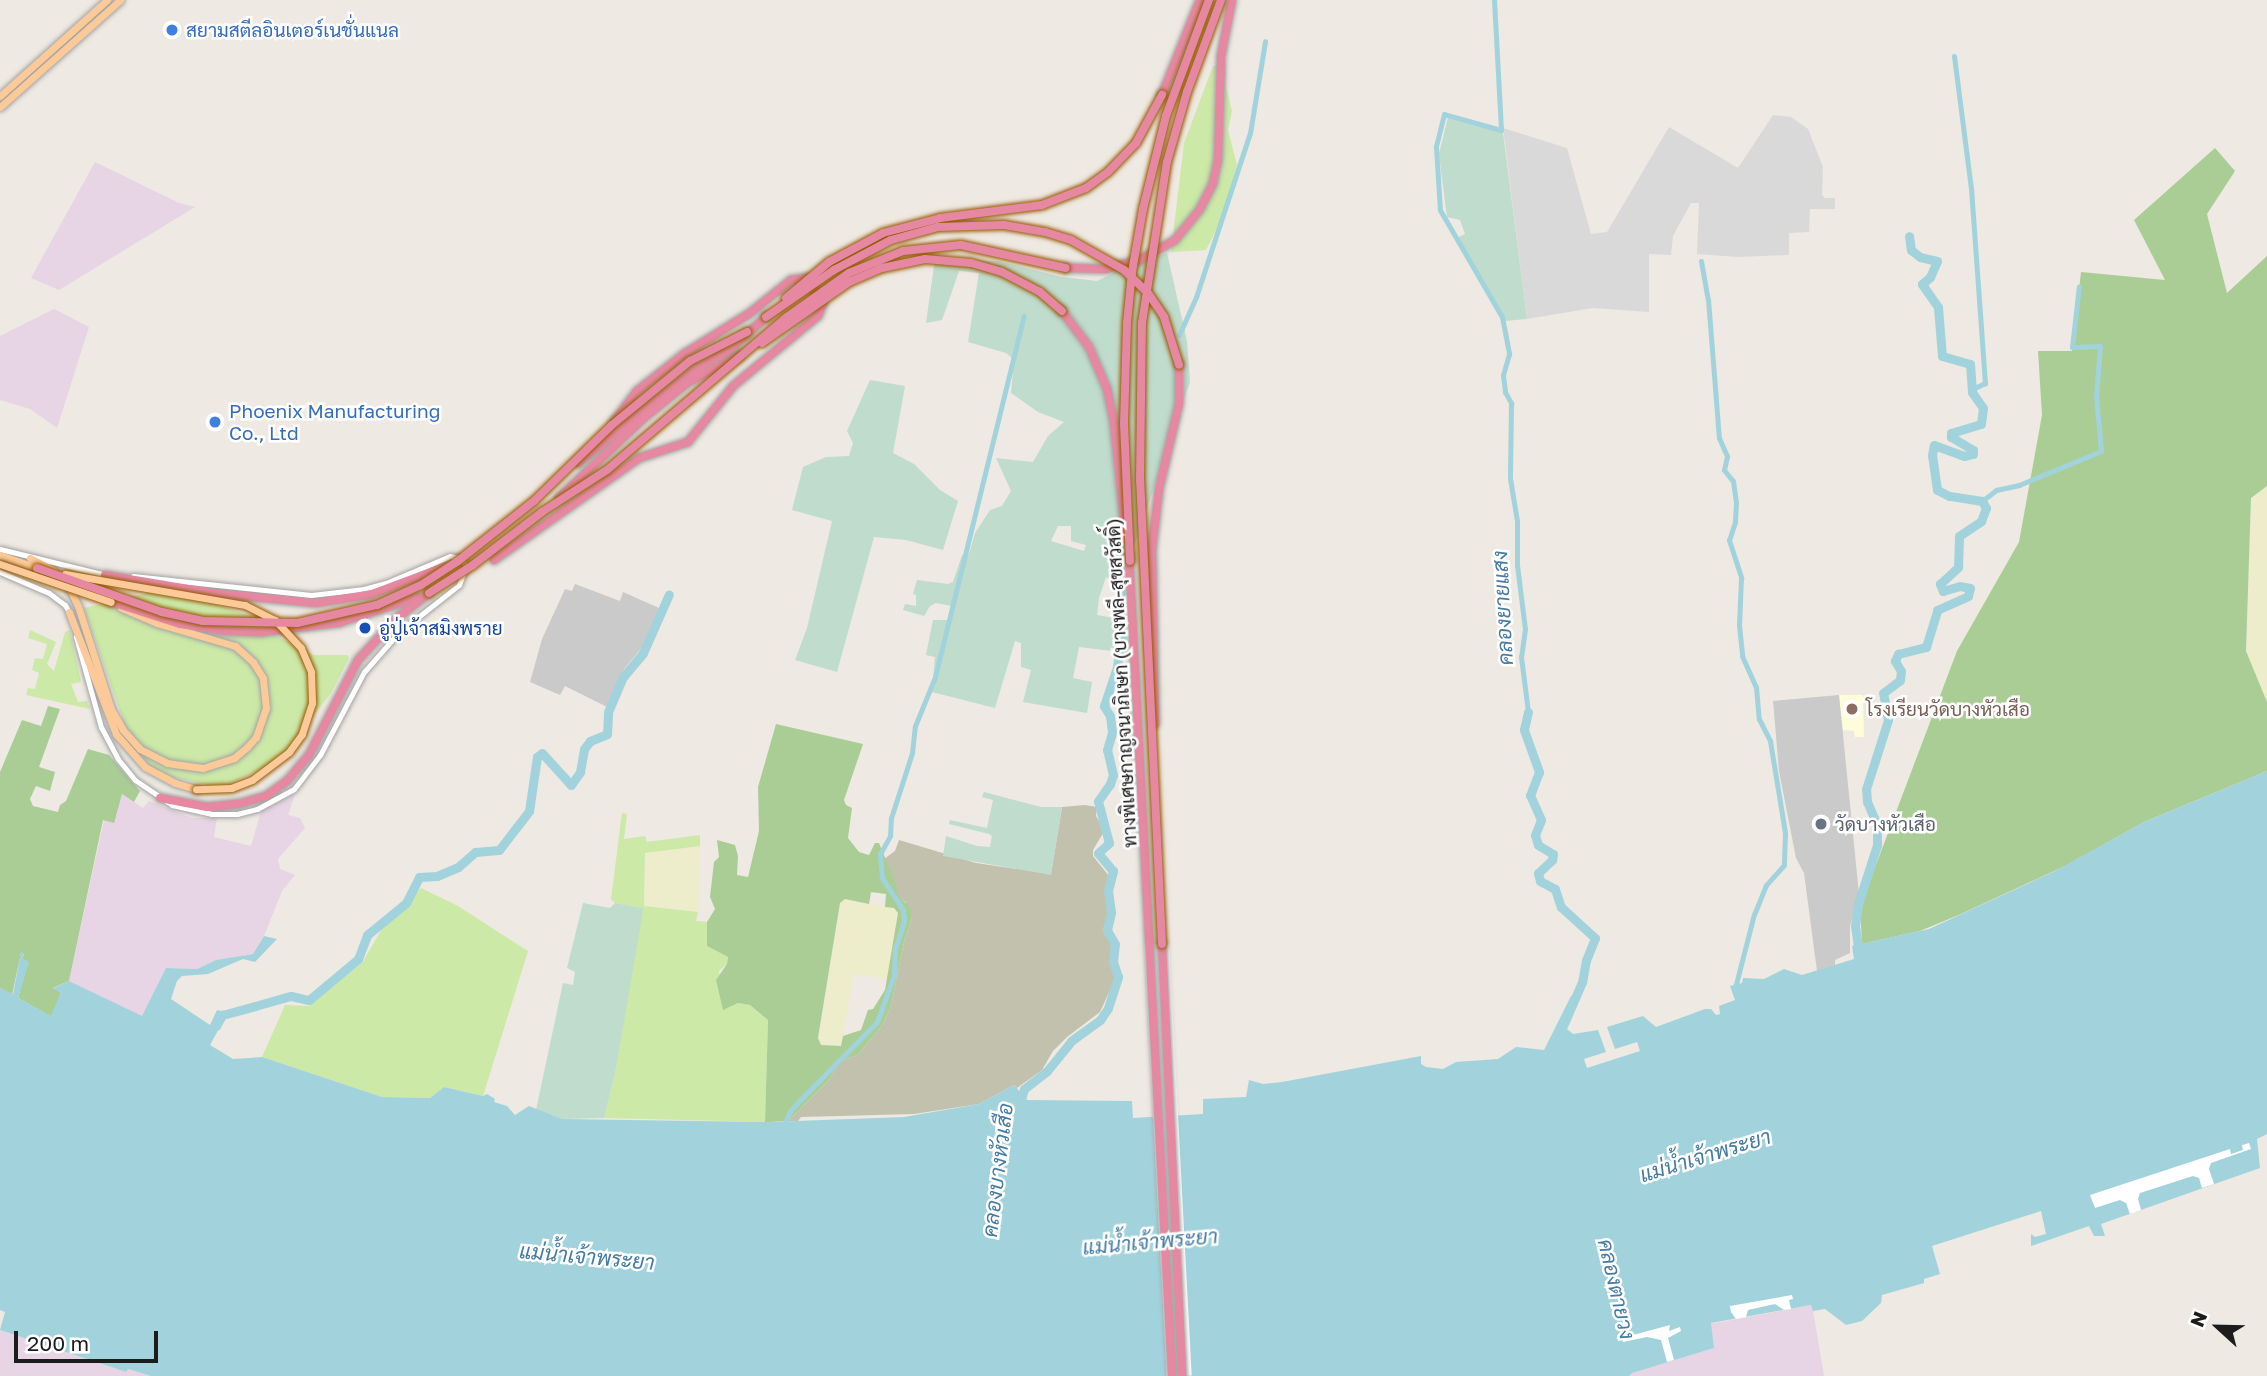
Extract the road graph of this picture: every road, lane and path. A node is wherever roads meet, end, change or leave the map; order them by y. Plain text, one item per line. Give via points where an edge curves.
1 (107, 0) edge
2 (120, 0) edge
3 (1200, 0) edge
4 (1209, 0) edge
5 (1221, 0) edge
6 (1232, 0) edge
7 (0, 96) edge
8 (0, 107) edge
9 (766, 317) junction
10 (747, 332) junction
11 (749, 350) junction
12 (612, 425) junction
13 (567, 471) junction
14 (542, 512) junction
15 (0, 549) edge
16 (0, 555) edge
17 (30, 558) junction
18 (494, 560) dead end
19 (458, 561) junction
20 (1130, 561) junction
21 (0, 564) edge
22 (37, 568) junction
23 (0, 572) edge
24 (105, 575) junction
25 (429, 593) junction
26 (111, 602) junction
27 (69, 612) junction
28 (1154, 784) junction
29 (160, 798) junction
30 (1172, 1376) edge
31 (1182, 1376) edge

1 - 7 main road
2 - 8 main road
3 - 9 highway, bridge via 1144,131 1128,153 1097,180 1042,205 940,218 883,233 829,262
4 - 20 highway, ทางพิเศษกาญจนาภิเษก (บางพลี-สุขสวัสดิ์), bridge via 1166,116 1132,271 1124,424
5 - 28 highway, ทางพิเศษกาญจนาภิเษก (บางพลี-สุขสวัสดิ์), bridge via 1167,162 1142,323 1140,481
6 - 11 highway, bridge via 1221,56 1219,149 1213,183 1193,220 1164,248 1120,267 1094,271 961,245 903,251 825,287
9 - 10 highway
9 - 28 highway, bridge via 861,254 891,240 938,227 972,224 1025,228 1071,240 1124,270 1148,293 1171,330 1181,384 1152,549
10 - 12 highway, bridge via 690,361
10 - 13 highway, bridge
11 - 14 highway, bridge via 607,470
11 - 14 highway, bridge via 687,383
11 - 20 highway, bridge via 849,282 896,264 955,260 1028,284 1071,321 1102,375 1114,423
12 - 13 highway, bridge
12 - 18 highway, bridge via 637,391 694,346 737,322 797,277 807,278 823,303 818,316 733,386 688,442 639,458
13 - 19 highway, bridge
14 - 25 highway, bridge
15 - 17 street
16 - 22 main road
17 - 24 street
17 - 26 main road via 57,573 74,594 111,709 130,740 152,757 185,767 218,765 247,747 264,717 266,698 263,678 253,662 235,646 150,621
19 - 22 highway, bridge via 377,605 317,621 262,625 203,621 162,612
19 - 24 highway, bridge via 382,591 338,600 293,602
20 - 30 highway, ทางพิเศษกาญจนาภิเษก (บางพลี-สุขสวัสดิ์)
21 - 26 main road, bridge
22 - 27 main road, bridge via 112,585 245,605 275,620 301,648 311,672 312,702 302,734 289,752 252,780 231,788 196,789 174,783 145,767 116,734
23 - 27 street via 49,593
24 - 29 street via 311,595 386,583 450,556 460,558 466,566 459,585 399,632 364,672 320,755 294,789 237,814 190,811
25 - 26 highway, bridge via 338,624 271,632 202,628 161,620
25 - 29 highway via 396,619 358,660 309,755 287,781 266,796 238,804 207,807
27 - 29 street via 101,727 135,780
28 - 31 highway, ทางพิเศษกาญจนาภิเษก (บางพลี-สุขสวัสดิ์), bridge

